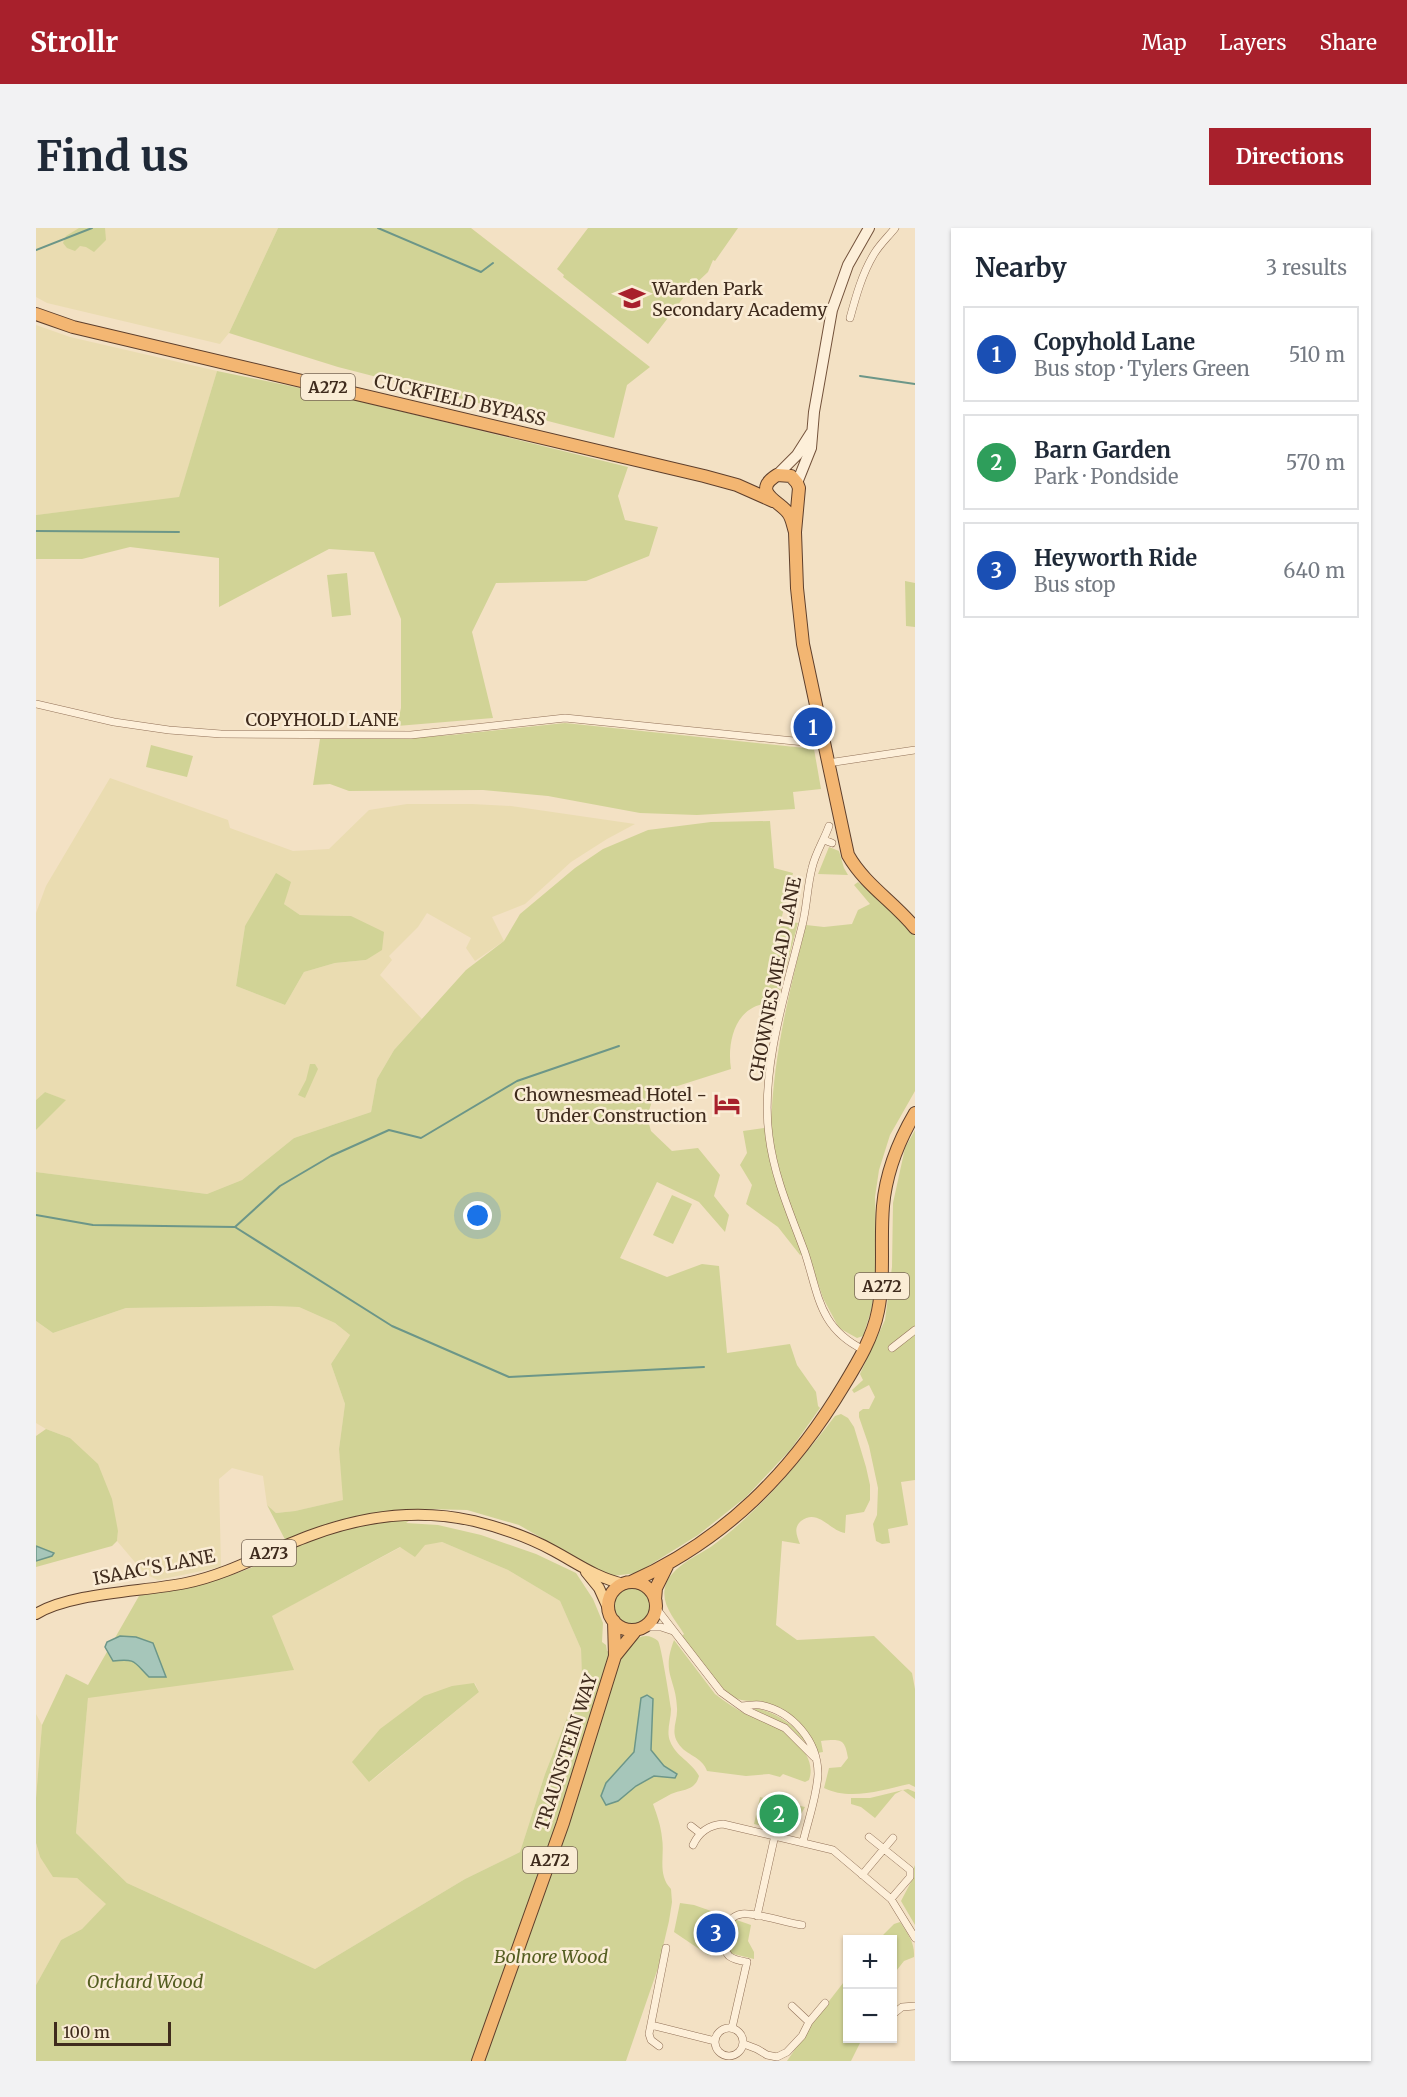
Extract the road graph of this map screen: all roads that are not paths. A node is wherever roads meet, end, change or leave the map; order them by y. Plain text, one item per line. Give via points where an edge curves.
1 (869, 228) edge
2 (895, 228) edge
3 (36, 314) edge
4 (850, 318) dead end
5 (812, 430) junction
6 (775, 476) junction
7 (737, 485) junction
8 (798, 488) junction
9 (775, 503) junction
10 (795, 532) junction
11 (36, 704) edge
12 (824, 744) junction
13 (915, 750) edge
14 (828, 763) junction
15 (829, 826) dead end
16 (824, 840) junction
17 (832, 843) dead end
18 (915, 928) edge
19 (915, 1113) edge
20 (915, 1330) edge
21 (892, 1348) dead end
22 (864, 1350) junction
23 (667, 1566) junction
24 (584, 1570) junction
25 (628, 1583) junction
26 (655, 1604) junction
27 (608, 1608) junction
28 (36, 1614) edge
29 (614, 1622) junction
30 (640, 1628) junction
31 (673, 1631) junction
32 (615, 1656) junction
33 (691, 1826) dead end
34 (699, 1833) junction
35 (775, 1835) junction
36 (869, 1837) dead end
37 (893, 1838) dead end
38 (803, 1842) junction
39 (693, 1845) dead end
40 (883, 1849) junction
41 (862, 1875) junction
42 (891, 1899) junction
43 (757, 1916) junction
44 (802, 1925) dead end
45 (913, 1934) edge
46 (666, 1948) dead end
47 (747, 1962) junction
48 (755, 1965) dead end
49 (825, 2003) dead end
50 (792, 2006) dead end
51 (915, 2006) edge
52 (897, 2010) edge
53 (809, 2022) junction
54 (651, 2025) junction
55 (732, 2028) junction
56 (715, 2041) junction
57 (744, 2044) junction
58 (659, 2046) dead end
59 (726, 2059) edge
60 (478, 2061) edge

1 - 5 main road via 838,291
2 - 4 street via 874,254
3 - 7 highway, CUCKFIELD BYPASS / A272 via 73,327
5 - 6 main road via 797,455
5 - 8 main road via 811,448
6 - 7 highway, CUCKFIELD BYPASS / A272 via 764,483
6 - 8 highway via 791,476
6 - 9 highway via 767,487
7 - 9 highway, CUCKFIELD BYPASS / A272
8 - 9 highway via 796,498 788,504
8 - 10 highway
9 - 10 highway via 789,513
10 - 12 highway via 803,645
11 - 12 street, COPYHOLD LANE via 114,722 221,734 411,735 565,718
12 - 14 highway
13 - 14 street
14 - 18 highway via 848,855 867,882
15 - 16 street, CHOWNES MEAD LANE
16 - 17 street
16 - 22 street, CHOWNES MEAD LANE via 812,868 779,1021 768,1087 769,1137 784,1200 820,1303 833,1328
19 - 22 highway, A272 via 898,1144 885,1190 881,1291 878,1313
20 - 21 street
22 - 23 highway, A272 via 811,1437 760,1495 720,1530
23 - 25 highway, A272
23 - 26 highway via 656,1588
24 - 25 main road, ISAAC'S LANE / A273
24 - 27 main road, ISAAC'S LANE / A273 via 599,1588
24 - 28 main road, ISAAC'S LANE / A273 via 503,1529 442,1516 387,1515 310,1536 196,1580 69,1601
25 - 26 highway via 646,1587
25 - 27 highway via 612,1593
26 - 30 highway via 654,1615
26 - 31 street
27 - 29 highway
29 - 30 highway via 624,1629
29 - 32 highway, TRAUNSTEIN WAY / A272
30 - 31 street
30 - 32 highway, TRAUNSTEIN WAY / A272
31 - 38 street via 721,1692 741,1706 762,1706 787,1717 804,1732 814,1751 818,1772
32 - 60 highway, TRAUNSTEIN WAY / A272 via 563,1823
33 - 34 street
34 - 35 street via 723,1824
34 - 39 street
35 - 38 street
35 - 43 street
36 - 40 street
37 - 40 street
38 - 41 street via 833,1850
40 - 41 street
40 - 42 street via 910,1870 910,1877
41 - 42 street
42 - 45 street
43 - 44 street
43 - 47 street via 734,1917 723,1939 731,1957
46 - 54 street
47 - 48 street
47 - 55 street
49 - 53 street
50 - 53 street
51 - 52 street
53 - 57 street via 788,2052 777,2057
54 - 56 street
54 - 58 street via 651,2040
55 - 56 street via 718,2032
55 - 57 street via 742,2035
56 - 59 street via 716,2049
57 - 59 street via 736,2055

